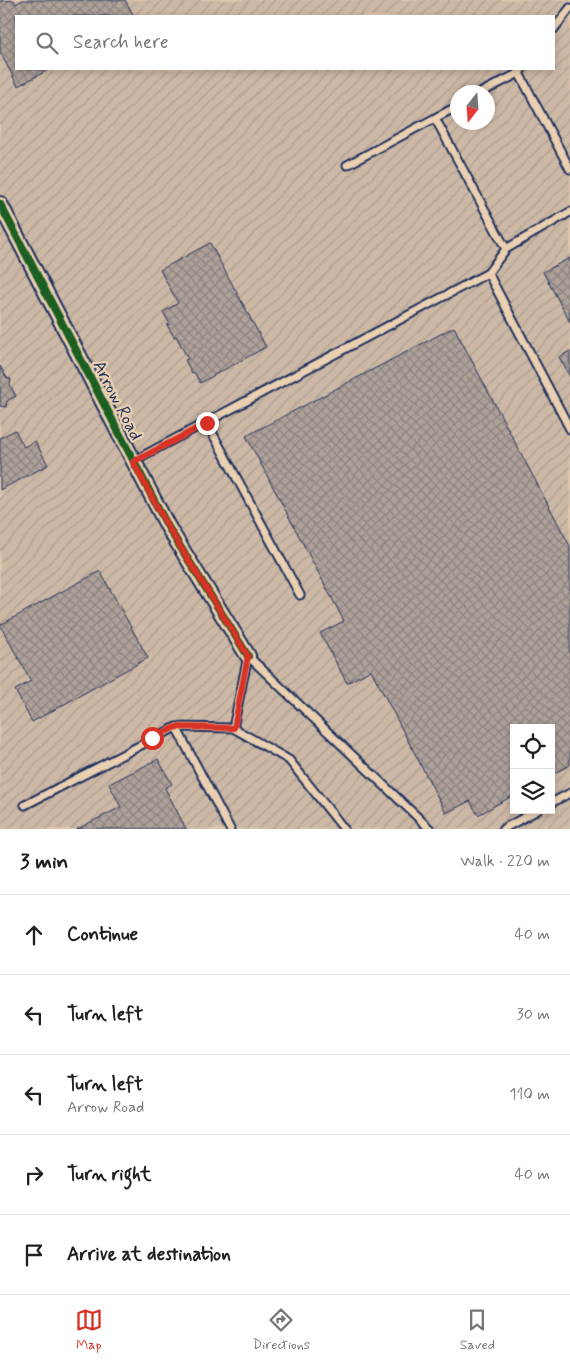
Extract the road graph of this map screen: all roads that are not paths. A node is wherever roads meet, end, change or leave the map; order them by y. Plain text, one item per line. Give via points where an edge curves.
1 (570, 8) edge
2 (555, 28) edge
3 (521, 71) edge
4 (495, 85) edge
5 (450, 110) edge
6 (435, 118) junction
7 (347, 165) dead end
8 (570, 169) edge
9 (0, 204) edge
10 (570, 212) edge
11 (506, 249) junction
12 (488, 273) junction
13 (207, 423) junction
14 (570, 429) edge
15 (133, 462) junction
16 (300, 595) dead end
17 (248, 656) junction
18 (176, 727) junction
19 (234, 728) junction
20 (570, 793) edge
21 (555, 801) edge
22 (25, 805) dead end
23 (531, 814) edge
24 (230, 829) edge
25 (344, 829) edge
26 (430, 829) edge
27 (503, 829) edge

1 - 2 lane
3 - 4 lane
3 - 8 lane
5 - 6 lane
6 - 7 lane
6 - 11 lane
9 - 15 street, Arrow Road
10 - 11 lane
11 - 12 lane
12 - 13 lane
12 - 14 lane
13 - 15 lane
13 - 16 lane
15 - 17 street, Arrow Road via 168,527
17 - 19 lane
17 - 26 lane
18 - 19 lane
18 - 22 lane
18 - 24 lane
19 - 25 lane via 288,760
20 - 21 lane
23 - 27 lane

